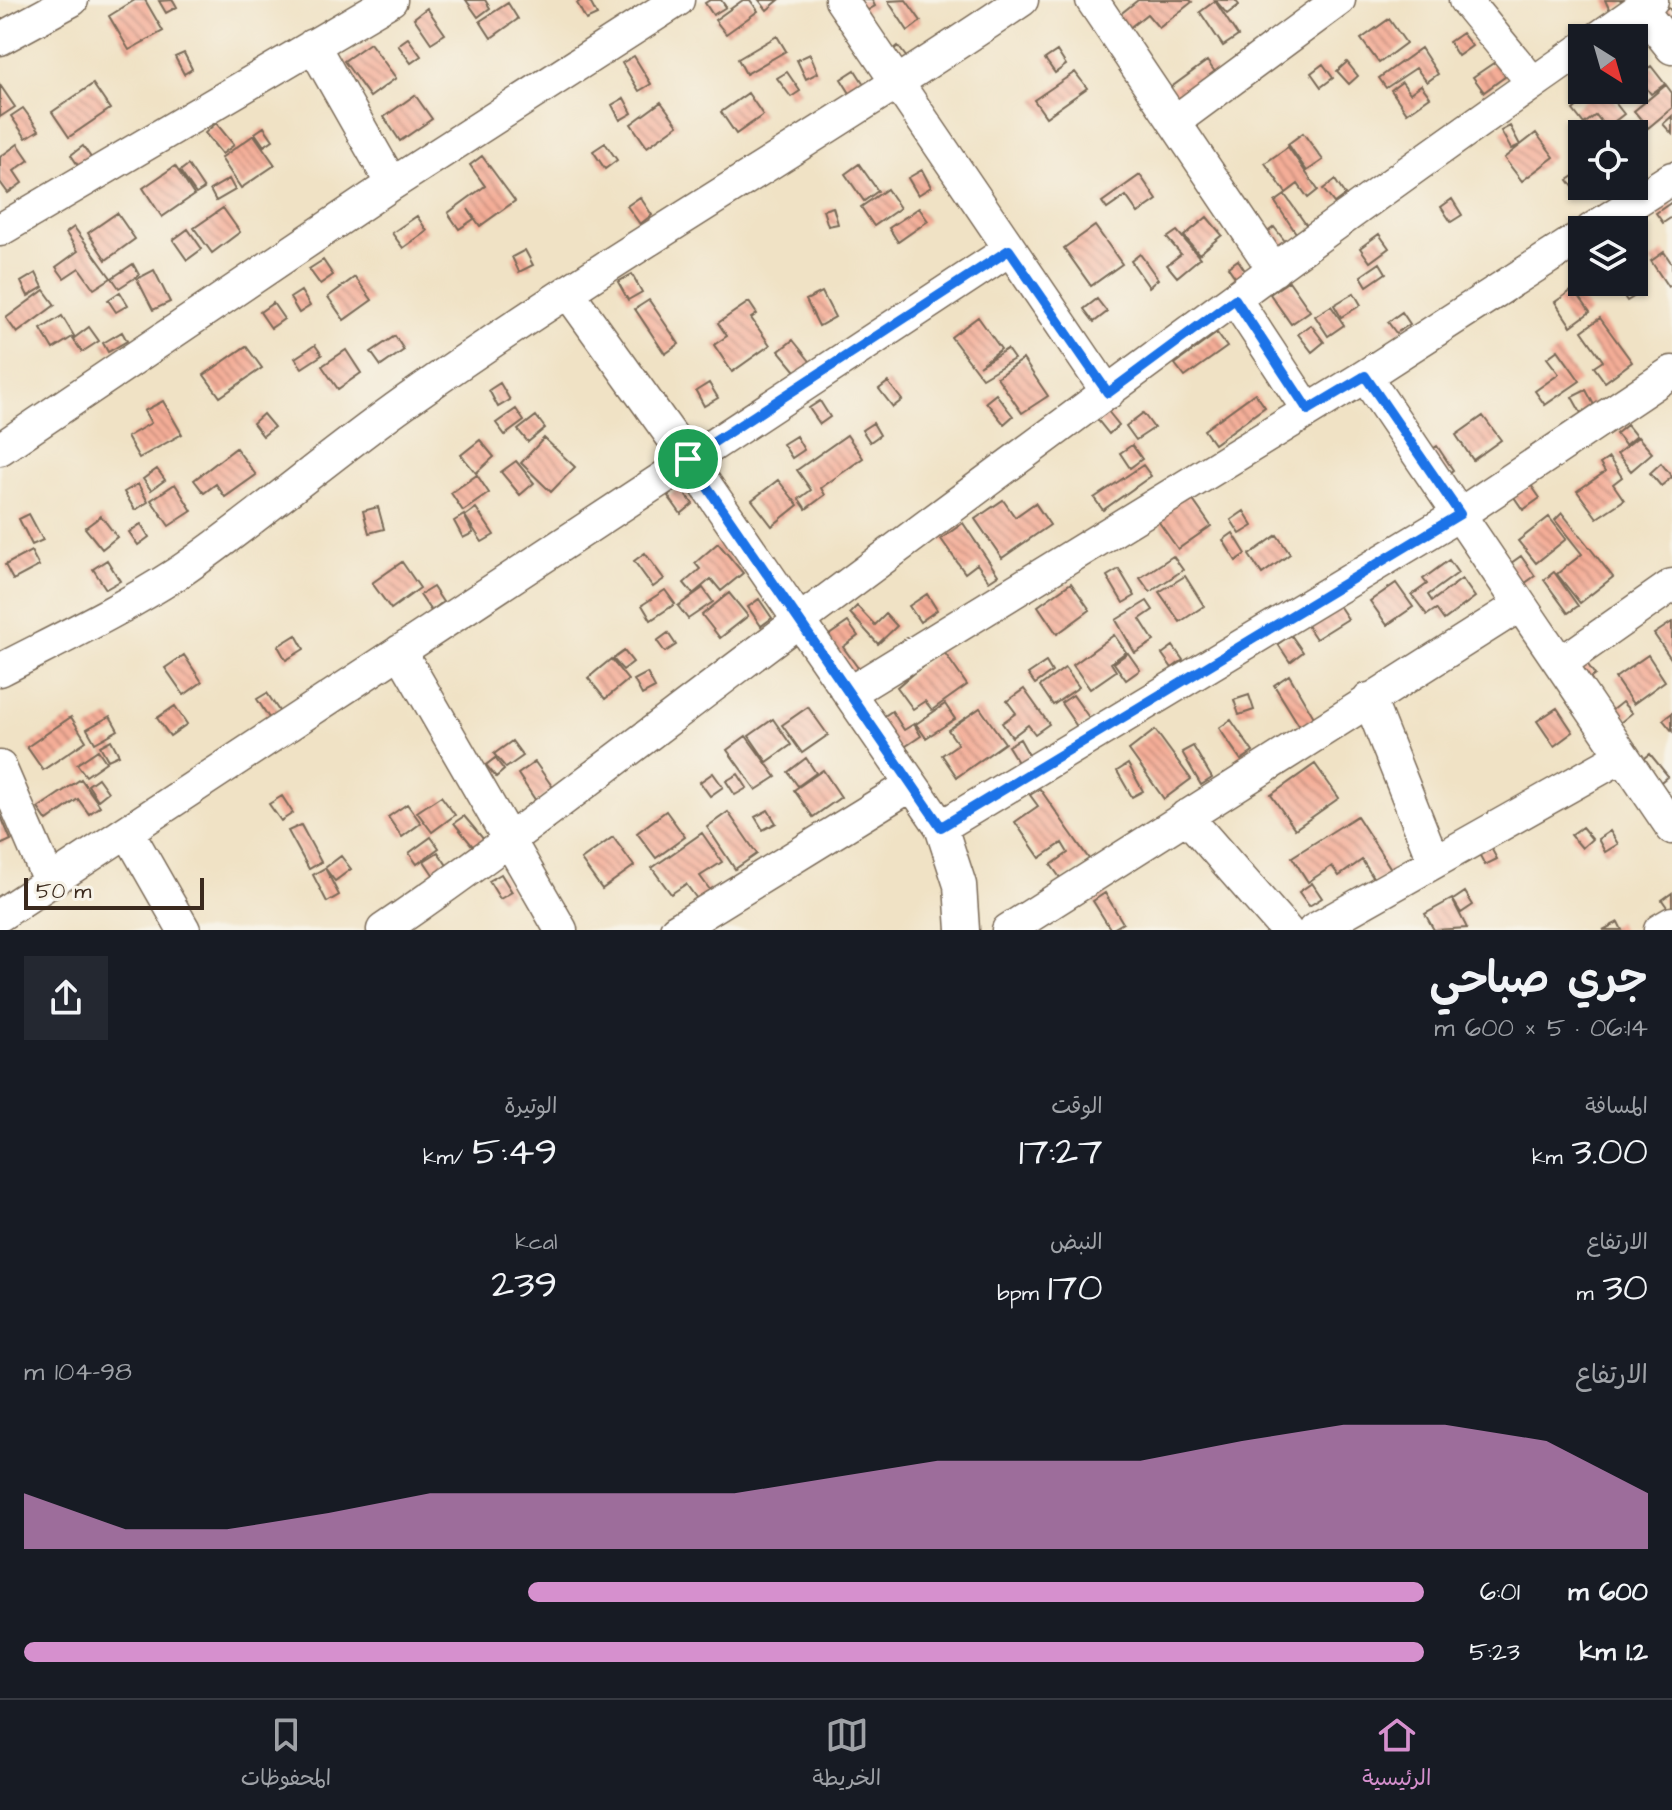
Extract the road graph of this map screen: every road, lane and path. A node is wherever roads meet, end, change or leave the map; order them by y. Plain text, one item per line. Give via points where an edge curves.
1 (72, 0) edge
2 (391, 0) edge
3 (678, 0) edge
4 (841, 0) edge
5 (1022, 0) edge
6 (1092, 0) edge
7 (1339, 0) edge
8 (1465, 0) edge
9 (1646, 4) edge
10 (1618, 24) edge
11 (0, 39) edge
12 (313, 45) junction
13 (1672, 48) edge
14 (1568, 59) edge
15 (1533, 83) junction
16 (898, 84) junction
17 (1174, 122) junction
18 (1672, 178) edge
19 (392, 184) junction
20 (1613, 216) edge
21 (0, 230) edge
22 (1568, 245) edge
23 (1009, 250) junction
24 (1274, 270) junction
25 (568, 292) junction
26 (1235, 299) junction
27 (1672, 372) edge
28 (1365, 376) junction
29 (1108, 393) junction
30 (1308, 410) junction
31 (0, 449) edge
32 (688, 459) junction
33 (1460, 514) junction
34 (1672, 585) edge
35 (1520, 605) junction
36 (800, 620) junction
37 (400, 651) junction
38 (1561, 663) junction
39 (0, 670) edge
40 (849, 693) junction
41 (1369, 699) junction
42 (1621, 757) junction
43 (0, 767) edge
44 (911, 785) junction
45 (1663, 794) edge
46 (1186, 816) junction
47 (941, 827) junction
48 (1672, 828) edge
49 (128, 832) junction
50 (508, 843) junction
51 (1434, 862) junction
52 (50, 883) junction
53 (0, 915) edge
54 (1672, 923) edge
55 (184, 930) edge
56 (383, 930) edge
57 (561, 930) edge
58 (676, 930) edge
59 (963, 930) edge
60 (1008, 930) edge
61 (1286, 930) edge
62 (1314, 930) edge
63 (1660, 930) edge

1 - 11 street
2 - 12 street
3 - 19 street
4 - 16 street
5 - 16 street
6 - 17 street
7 - 17 street
8 - 15 street
9 - 10 street
9 - 13 street
12 - 19 street
12 - 21 street
14 - 15 street
15 - 24 street
16 - 23 street
16 - 25 street
17 - 24 street
18 - 20 street
19 - 31 street
22 - 28 street
23 - 29 street
23 - 32 street
24 - 26 street
25 - 32 street
25 - 39 street via 419,392 176,574
26 - 29 street
26 - 30 street
27 - 33 street
28 - 30 street
28 - 33 street
29 - 36 street
30 - 40 street
32 - 36 street
32 - 37 street
33 - 35 street
33 - 47 street
34 - 38 street
35 - 38 street
35 - 41 street
36 - 40 street
36 - 50 street
37 - 49 street
37 - 50 street
38 - 42 street
40 - 44 street
41 - 46 street
41 - 51 street
42 - 45 street
42 - 51 street
43 - 52 street
44 - 47 street
44 - 58 street
45 - 48 street
46 - 60 street
46 - 61 street
47 - 59 street via 960,885
49 - 52 street
49 - 55 street
50 - 56 street
50 - 57 street
51 - 62 street
52 - 53 street
54 - 63 street

